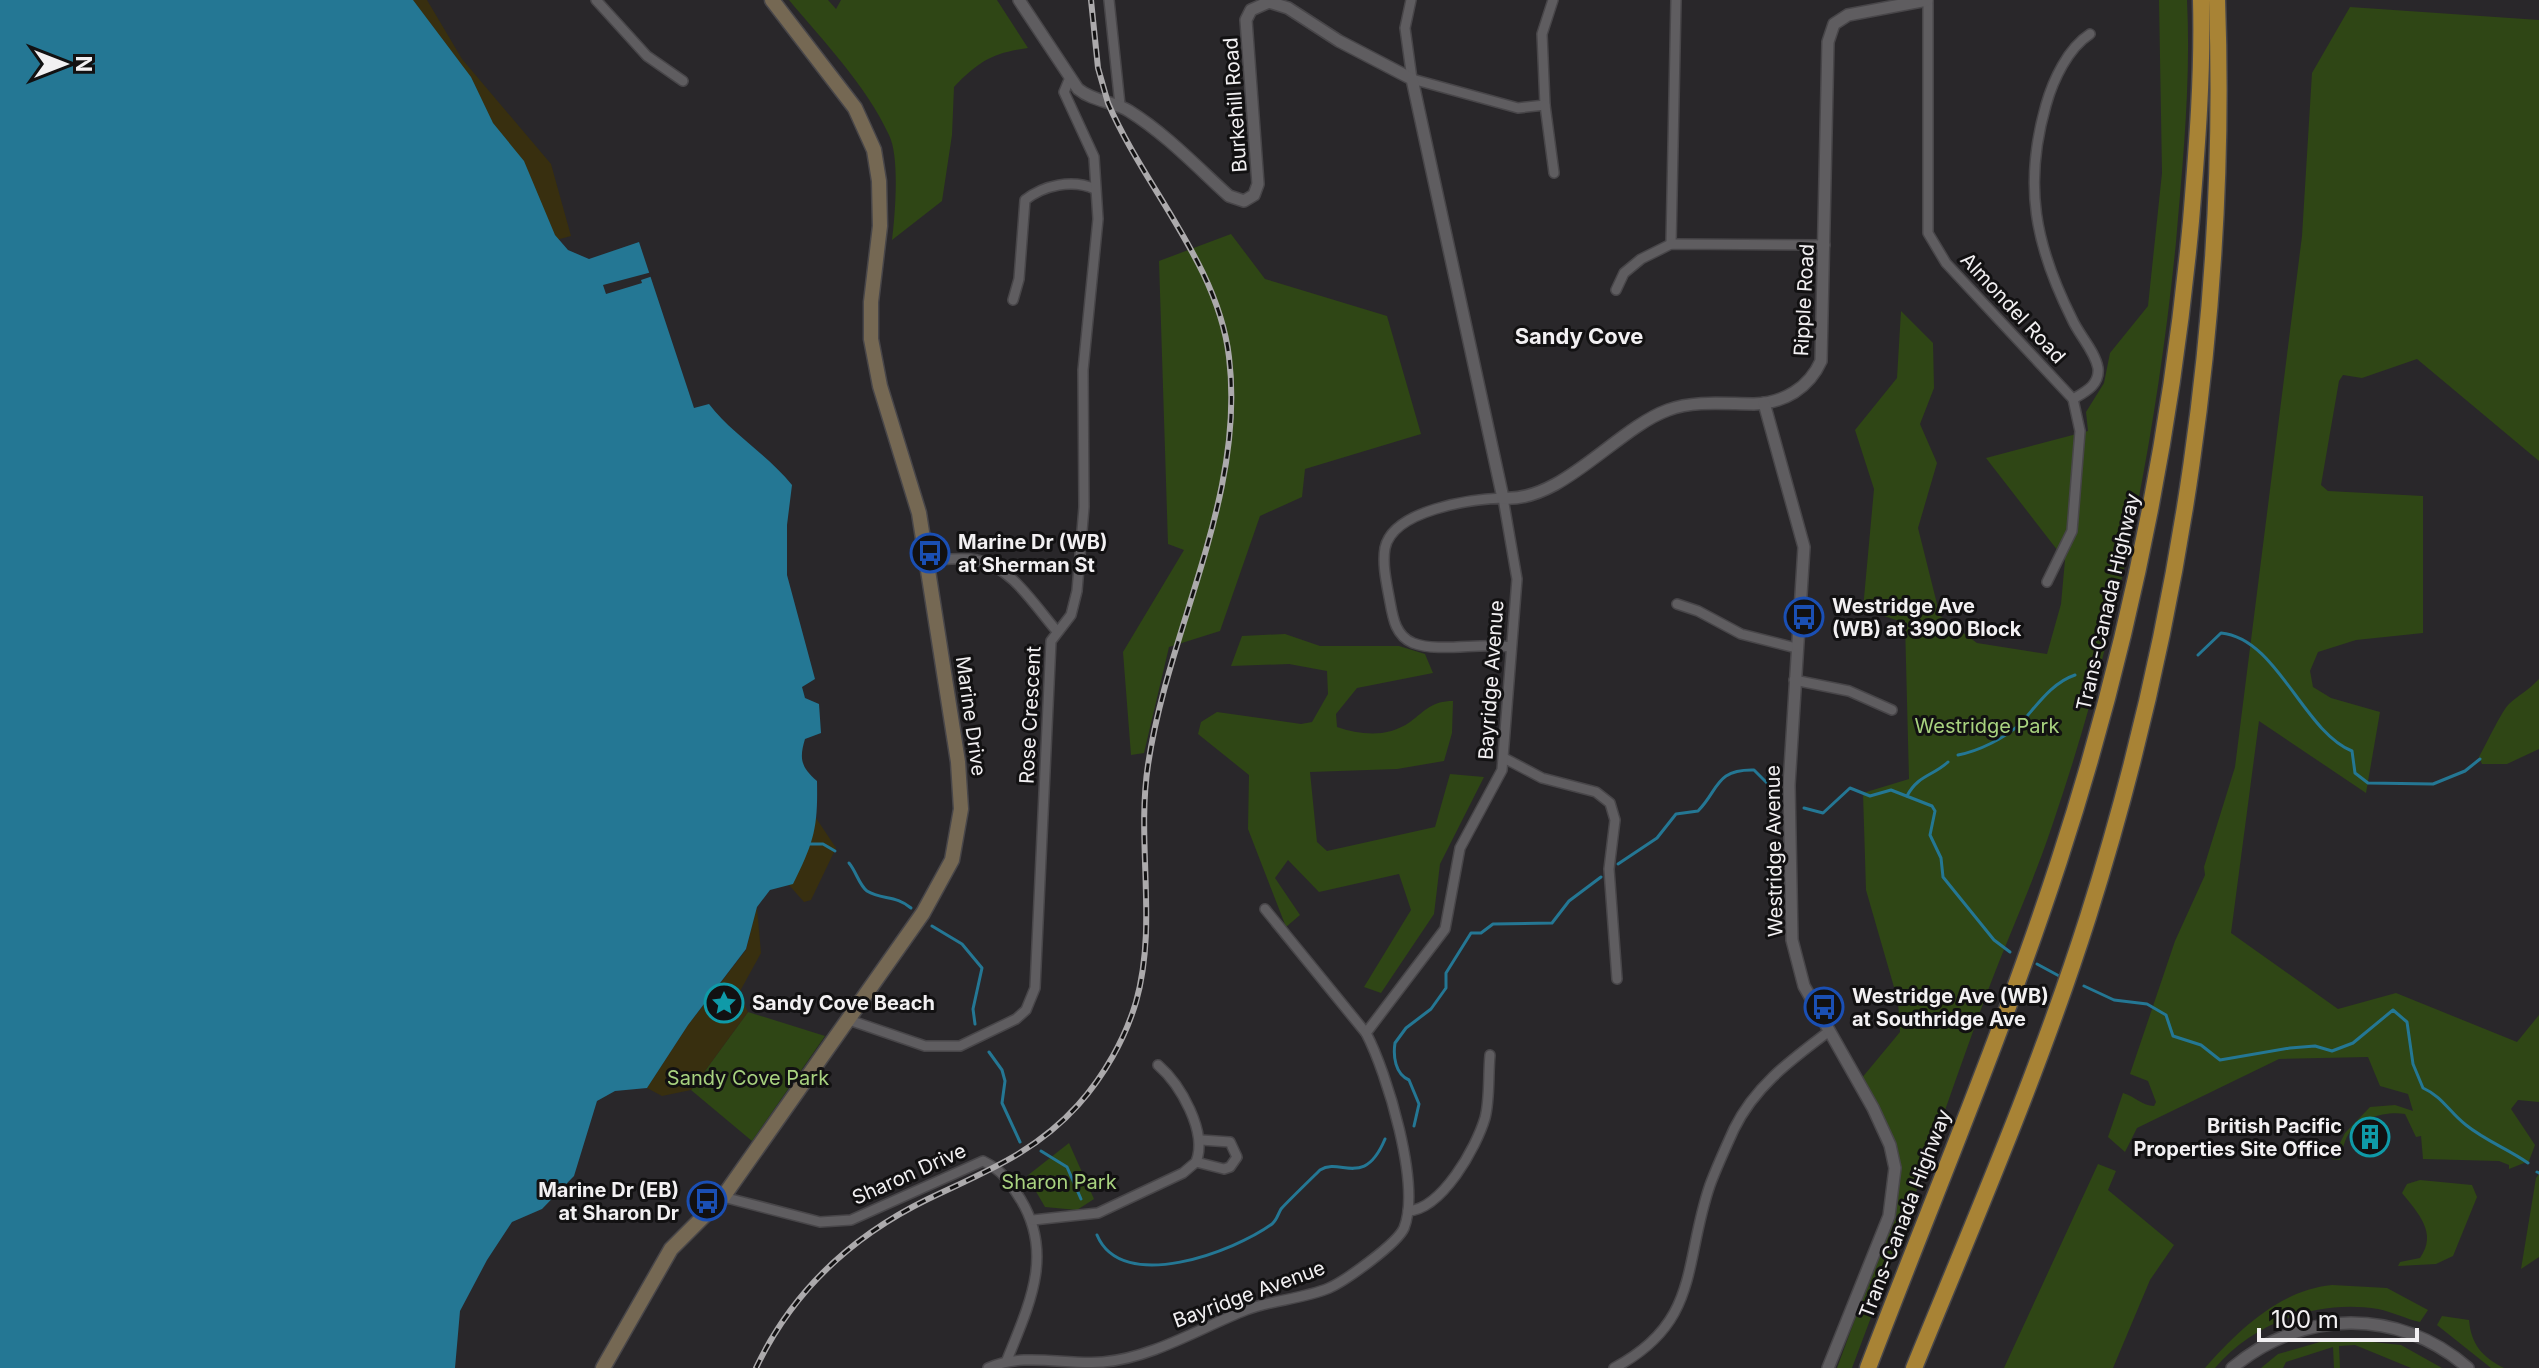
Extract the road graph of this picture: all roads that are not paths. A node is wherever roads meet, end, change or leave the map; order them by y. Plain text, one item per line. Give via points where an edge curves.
1 (596, 0) edge
2 (772, 0) edge
3 (1019, 0) edge
4 (1109, 0) edge
5 (1411, 0) edge
6 (1553, 0) edge
7 (1676, 0) edge
8 (1927, 0) edge
9 (2201, 0) edge
10 (2217, 0) edge
11 (2090, 34) dead end
12 (1412, 79) junction
13 (1069, 80) junction
14 (683, 81) dead end
15 (1120, 105) junction
16 (1545, 105) junction
17 (1554, 173) dead end
18 (1095, 189) junction
19 (1671, 244) junction
20 (1825, 245) junction
21 (1616, 290) dead end
22 (1013, 300) dead end
23 (2073, 399) junction
24 (1764, 403) junction
25 (1503, 498) junction
26 (927, 561) junction
27 (2047, 582) dead end
28 (1677, 604) dead end
29 (1056, 630) junction
30 (1510, 647) junction
31 (1796, 648) junction
32 (1794, 680) junction
33 (1892, 710) dead end
34 (1504, 758) junction
35 (1265, 909) dead end
36 (1617, 979) dead end
37 (845, 1026) junction
38 (1828, 1032) junction
39 (1366, 1033) junction
40 (1490, 1055) dead end
41 (1158, 1065) dead end
42 (1201, 1140) junction
43 (1196, 1162) junction
44 (723, 1197) junction
45 (1408, 1211) junction
46 (1033, 1220) junction
47 (1007, 1360) junction
48 (603, 1368) edge
49 (988, 1368) edge
50 (1614, 1368) edge
51 (1828, 1368) edge
52 (1868, 1368) edge
53 (1914, 1368) edge
54 (2232, 1368) edge
55 (2468, 1368) edge

1 - 14 street via 647,56
2 - 26 main road, Marine Drive via 855,108 874,150 880,226 871,339
3 - 13 street, Burkehill Road
4 - 15 street
5 - 12 street via 1405,28
6 - 16 street via 1542,34
7 - 19 street
8 - 20 street, Ripple Road via 1848,15 1834,24 1828,42
8 - 23 street, Almondel Road via 1928,233 1946,263
9 - 52 highway, Trans-Canada Highway via 2195,160 2177,345 2152,505 2124,628 2087,772 2045,901
10 - 53 highway via 2217,173 2204,348 2188,483 2149,691 2113,835 2069,975
11 - 23 street via 2076,43 2050,93 2032,176 2045,252 2098,369 2088,391
12 - 15 street, Burkehill Road via 1278,4 1251,10 1246,20 1258,184 1244,201 1229,196
12 - 16 street, Burkehill Road via 1518,108
12 - 25 street, Bayridge Avenue
13 - 15 street, Burkehill Road via 1090,98
13 - 18 street, Rose Crescent via 1064,92 1094,157
16 - 17 street
18 - 22 street via 1083,184 1053,186 1025,200
18 - 29 street, Rose Crescent via 1098,219 1083,370 1084,507 1077,591 1071,615
19 - 20 street
19 - 21 street via 1624,273
20 - 24 street, Ripple Road via 1821,361 1805,387
23 - 27 street via 2080,431 2072,531
24 - 25 street, Ripple Road via 1689,404 1665,411 1521,500
24 - 31 street, Westridge Avenue via 1804,547
25 - 30 street, Bayridge Avenue via 1517,579
25 - 30 street via 1406,520 1388,539 1385,565 1393,616 1405,638 1422,645
26 - 29 street via 978,560 996,568 1020,587
26 - 37 main road, Marine Drive via 961,785 957,839 945,879
28 - 31 street via 1741,634
29 - 37 street, Rose Crescent via 1051,641 1032,1001 1016,1019 960,1046 925,1046
30 - 34 street, Bayridge Avenue
31 - 32 street, Westridge Avenue
32 - 33 street via 1849,691
32 - 38 street, Westridge Avenue via 1791,929 1804,986
34 - 36 street via 1542,778 1596,792 1610,803 1615,820 1609,869
34 - 39 street, Bayridge Avenue via 1498,781 1460,848 1445,929
35 - 39 street
37 - 44 main road, Marine Drive
38 - 50 street via 1767,1079 1736,1125 1709,1187 1680,1305 1652,1341
38 - 51 street, Westridge Avenue via 1884,1130 1895,1181 1885,1229
39 - 45 street via 1399,1120
40 - 45 street via 1485,1116 1465,1161 1420,1210
41 - 42 street via 1173,1079
42 - 43 street
42 - 43 street via 1230,1142 1237,1157 1224,1169
43 - 46 street via 1098,1213
44 - 46 street, Sharon Drive via 820,1222 851,1220 983,1161 1004,1172
44 - 48 main road, Marine Drive via 671,1249
45 - 47 street, Bayridge Avenue via 1403,1230 1386,1248 1330,1288 1249,1309 1152,1349 1104,1362
46 - 47 street, Sharon Drive via 1040,1257 1035,1292
47 - 49 street, Bayridge Avenue
54 - 55 street via 2284,1335 2345,1322 2424,1337

